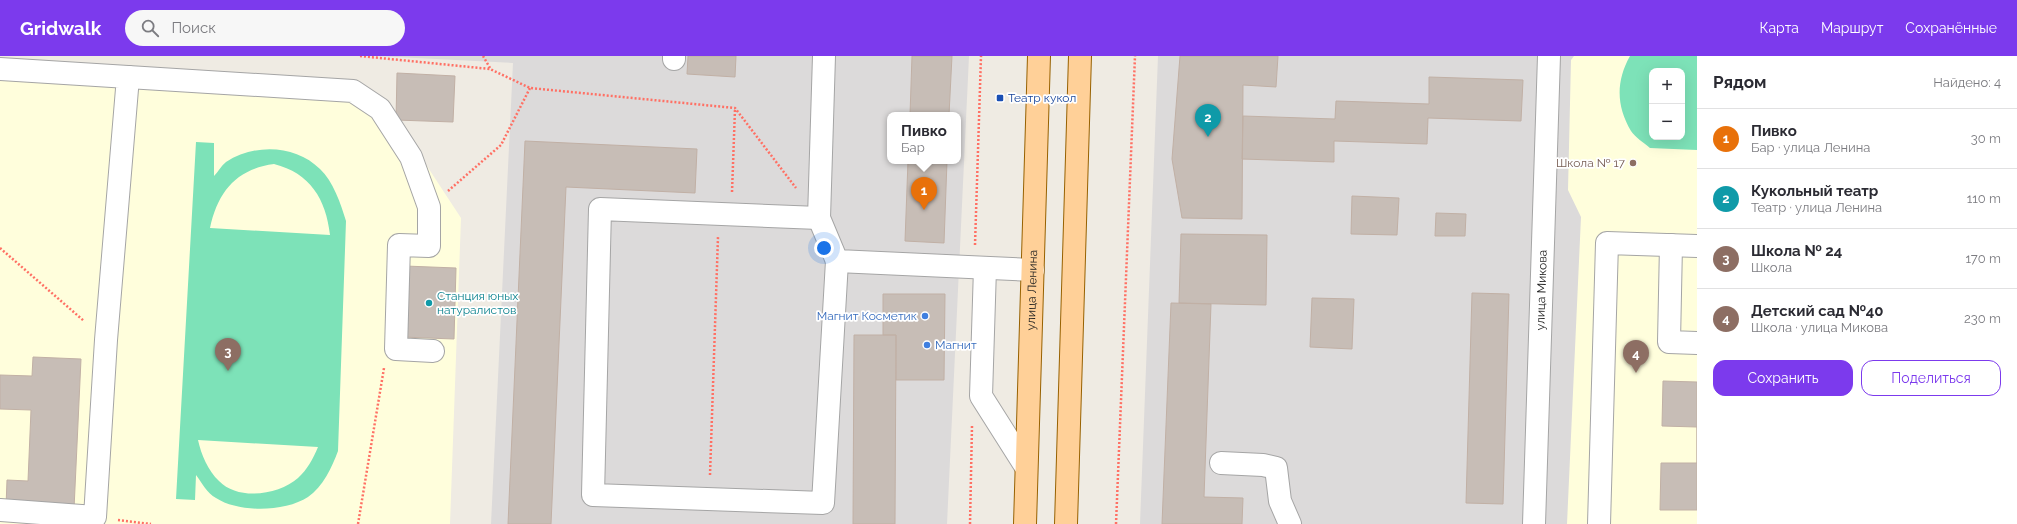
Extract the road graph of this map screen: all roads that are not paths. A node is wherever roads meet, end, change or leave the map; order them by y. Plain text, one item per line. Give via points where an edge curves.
1 (824, 56) edge
2 (1039, 56) edge
3 (1080, 56) edge
4 (1549, 56) edge
5 (0, 69) edge
6 (128, 77) junction
7 (819, 218) junction
8 (1672, 245) junction
9 (1697, 246) edge
10 (837, 261) junction
11 (985, 268) junction
12 (1033, 270) junction
13 (1697, 343) edge
14 (433, 351) dead end
15 (1221, 463) dead end
16 (1026, 467) junction
17 (0, 510) edge
18 (1025, 524) edge
19 (1066, 524) edge
20 (1290, 524) edge
21 (1534, 524) edge
22 (1599, 524) edge

1 - 7 street
2 - 12 main road, улица Ленина
3 - 19 main road
4 - 21 street, улица Микова
5 - 6 street
6 - 14 street via 353,91 380,109 411,157 429,207 429,246 399,245 396,349
6 - 17 street via 106,340 95,517
7 - 10 street
7 - 10 street via 600,209 592,495 823,503
8 - 9 street
8 - 13 street via 1669,342
8 - 22 street via 1607,243
10 - 11 street
11 - 12 street
11 - 16 street via 981,396
12 - 16 main road, улица Ленина
15 - 20 street via 1276,468 1280,501
16 - 18 main road, улица Ленина

